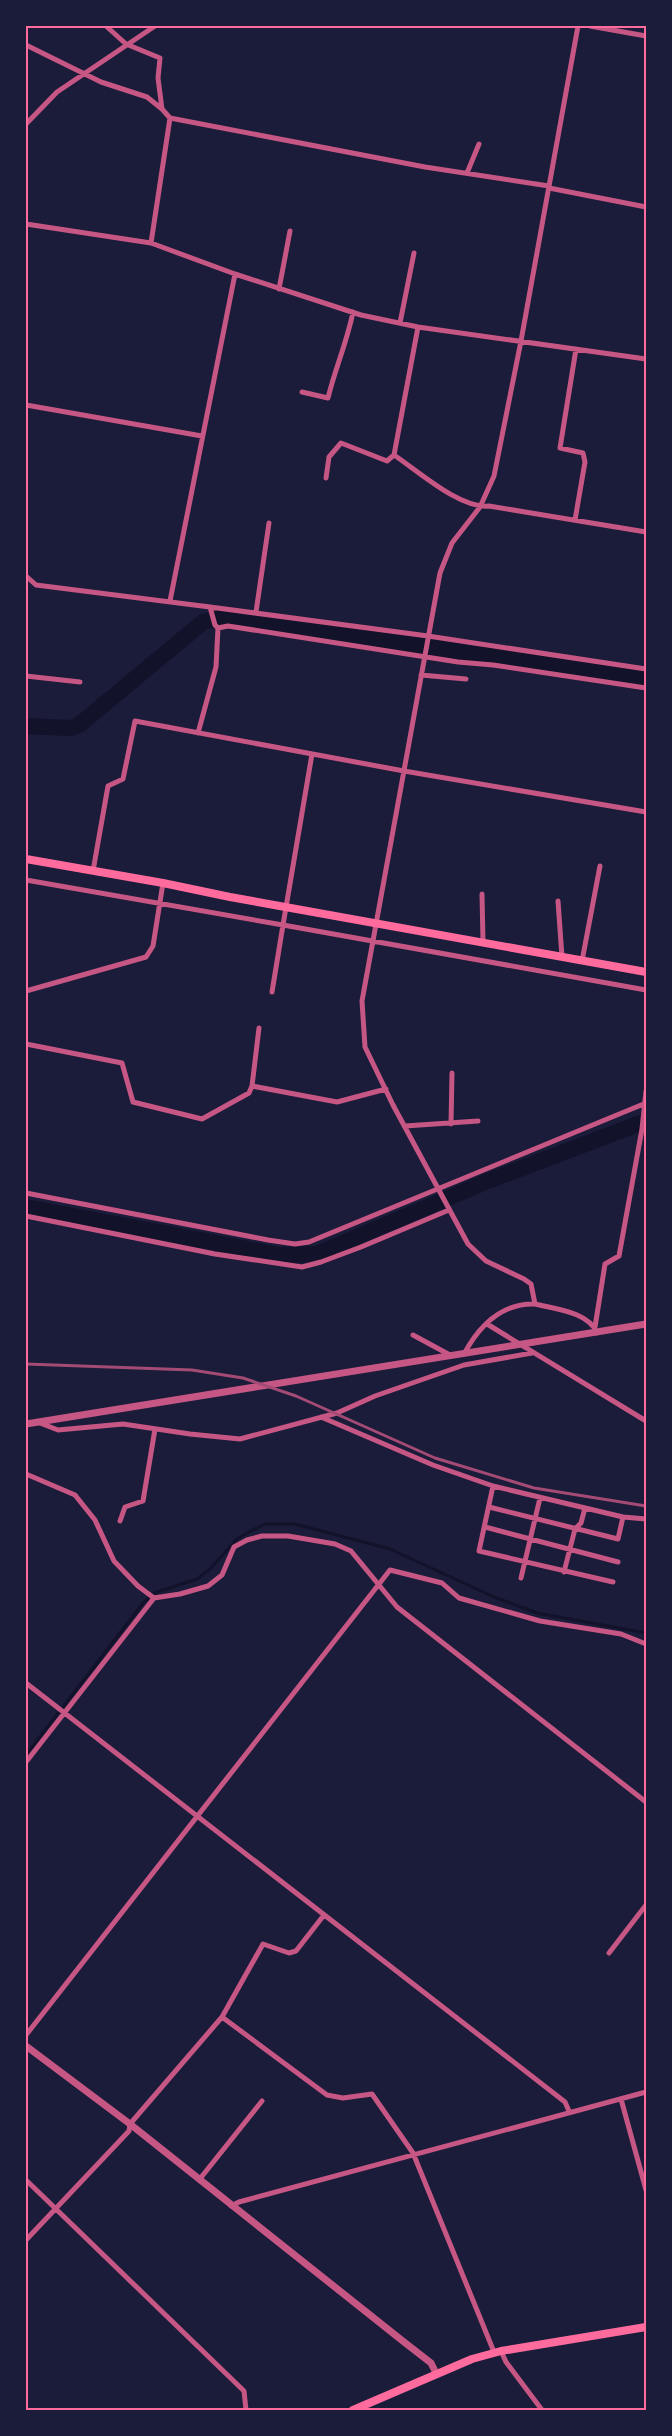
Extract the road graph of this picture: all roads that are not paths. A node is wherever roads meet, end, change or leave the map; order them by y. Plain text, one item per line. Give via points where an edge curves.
1 (106, 26) edge
2 (154, 26) edge
3 (578, 26) edge
4 (590, 26) edge
5 (646, 36) edge
6 (126, 44) junction
7 (26, 45) edge
8 (82, 74) junction
9 (162, 109) junction
10 (170, 118) junction
11 (26, 124) edge
12 (479, 144) dead end
13 (467, 173) junction
14 (549, 187) junction
15 (646, 207) edge
16 (26, 224) edge
17 (290, 231) dead end
18 (151, 243) junction
19 (414, 253) dead end
20 (235, 274) junction
21 (279, 289) junction
22 (353, 312) junction
23 (400, 323) junction
24 (418, 327) junction
25 (521, 341) junction
26 (576, 349) junction
27 (646, 359) edge
28 (302, 392) dead end
29 (26, 405) edge
30 (202, 436) junction
31 (394, 455) junction
32 (326, 478) dead end
33 (480, 507) junction
34 (575, 520) junction
35 (269, 523) dead end
36 (646, 532) edge
37 (26, 576) edge
38 (170, 601) junction
39 (210, 607) junction
40 (256, 612) junction
41 (218, 628) junction
42 (428, 636) junction
43 (425, 656) junction
44 (646, 669) edge
45 (421, 675) junction
46 (26, 676) edge
47 (466, 679) dead end
48 (80, 682) dead end
49 (646, 688) edge
50 (198, 733) junction
51 (312, 754) junction
52 (404, 771) junction
53 (646, 812) edge
54 (26, 859) edge
55 (600, 866) dead end
56 (93, 871) junction
57 (26, 880) edge
58 (163, 883) junction
59 (482, 894) dead end
60 (558, 901) dead end
61 (160, 903) junction
62 (286, 907) junction
63 (377, 922) junction
64 (283, 926) junction
65 (373, 941) junction
66 (483, 942) junction
67 (562, 957) junction
68 (582, 960) junction
69 (646, 972) edge
70 (646, 990) edge
71 (26, 991) edge
72 (272, 992) dead end
73 (259, 1028) dead end
74 (26, 1044) edge
75 (452, 1073) dead end
76 (252, 1086) junction
77 (386, 1089) junction
78 (646, 1091) edge
79 (645, 1105) edge
80 (478, 1121) dead end
81 (451, 1124) junction
82 (405, 1126) junction
83 (643, 1133) edge
84 (439, 1191) junction
85 (26, 1193) edge
86 (448, 1208) junction
87 (26, 1216) edge
88 (536, 1304) junction
89 (487, 1324) junction
90 (646, 1324) edge
91 (596, 1330) junction
92 (413, 1335) dead end
93 (518, 1345) junction
94 (532, 1353) junction
95 (464, 1354) junction
96 (452, 1356) junction
97 (321, 1417) junction
98 (646, 1421) edge
99 (40, 1423) junction
100 (26, 1424) edge
101 (155, 1429) junction
102 (26, 1474) edge
103 (493, 1485) junction
104 (540, 1498) junction
105 (489, 1507) junction
106 (585, 1508) junction
107 (623, 1517) junction
108 (536, 1518) junction
109 (646, 1519) edge
110 (120, 1521) dead end
111 (485, 1527) junction
112 (575, 1529) junction
113 (530, 1539) junction
114 (570, 1550) junction
115 (525, 1562) junction
116 (618, 1562) dead end
117 (564, 1572) junction
118 (521, 1578) dead end
119 (379, 1582) junction
120 (612, 1582) dead end
121 (154, 1598) junction
122 (646, 1644) edge
123 (26, 1683) edge
124 (64, 1713) junction
125 (26, 1762) edge
126 (646, 1802) edge
127 (197, 1815) junction
128 (646, 1905) edge
129 (324, 1916) junction
130 (609, 1953) dead end
131 (222, 2017) junction
132 (26, 2036) edge
133 (26, 2046) edge
134 (646, 2092) edge
135 (621, 2098) junction
136 (262, 2101) dead end
137 (569, 2111) junction
138 (130, 2124) junction
139 (413, 2153) junction
140 (26, 2180) edge
141 (199, 2180) junction
142 (646, 2190) edge
143 (231, 2206) junction
144 (55, 2209) junction
145 (26, 2240) edge
146 (646, 2327) edge
147 (498, 2351) junction
148 (436, 2373) junction
149 (246, 2410) edge
150 (353, 2410) edge
151 (542, 2410) edge

1 - 6 street
2 - 6 street
3 - 14 street
4 - 5 street
6 - 8 street
6 - 9 street via 160,58
7 - 8 street
8 - 9 street via 147,97
8 - 11 street via 57,92
9 - 10 street
10 - 13 street
10 - 18 street
12 - 13 street
13 - 14 street
14 - 15 street
14 - 25 street
16 - 18 street
17 - 21 street
18 - 20 street
19 - 23 street
20 - 21 street
20 - 30 street
21 - 22 street
22 - 23 street
22 - 28 street via 328,399
23 - 24 street
24 - 25 street
24 - 31 street
25 - 26 street
25 - 33 street via 494,476
26 - 27 street
26 - 34 street via 560,448 583,453 585,462
29 - 30 street
30 - 38 street
31 - 32 street via 387,460 341,443 330,457
31 - 33 street via 462,501
33 - 34 street
33 - 42 street via 452,543 440,573
34 - 36 street
35 - 40 street
37 - 38 street via 36,585
38 - 39 street
39 - 40 street
39 - 41 street
40 - 42 street
41 - 43 street via 228,626
41 - 50 street via 216,667
42 - 43 street
42 - 44 street
43 - 45 street
43 - 49 street
45 - 47 street
45 - 52 street
46 - 48 street
50 - 51 street
50 - 56 street via 135,721 123,778 108,786
51 - 52 street
51 - 62 street
52 - 53 street
52 - 63 street
54 - 56 main road
55 - 68 street
56 - 58 main road
57 - 61 street
58 - 61 street
58 - 62 main road
59 - 66 street
60 - 67 street
61 - 64 street
61 - 71 street via 153,945 146,957
62 - 63 main road
62 - 64 street
63 - 65 street
63 - 66 main road
64 - 65 street
64 - 72 street
65 - 70 street
65 - 77 street via 362,1001 362,1024 365,1047
66 - 67 main road
67 - 68 main road
68 - 69 main road
73 - 76 street
74 - 76 street via 122,1063 133,1102 202,1119 249,1093
75 - 81 street
76 - 77 street via 337,1102
77 - 82 street
78 - 79 street
79 - 83 street
79 - 84 street
80 - 81 street
81 - 82 street
82 - 84 street
83 - 91 street via 619,1256 605,1264
84 - 85 street via 295,1244
84 - 86 street
86 - 87 street via 361,1247 302,1267 224,1256
86 - 88 street via 468,1244 486,1261 531,1284
88 - 89 street via 519,1303
88 - 91 street via 582,1317
89 - 93 street
89 - 95 street via 472,1338
90 - 91 street
91 - 93 street
92 - 96 street
93 - 94 street
93 - 95 street
94 - 97 street via 464,1365
94 - 98 street
95 - 96 street
96 - 99 street
97 - 101 street via 240,1439
97 - 103 street via 433,1465
99 - 100 street
99 - 101 street via 58,1430 123,1424
101 - 110 street via 143,1501 125,1507
102 - 121 street via 75,1495 95,1520 114,1561
103 - 104 street
103 - 105 street
104 - 106 street
104 - 108 street
105 - 108 street
105 - 111 street
106 - 107 street
106 - 112 street
107 - 109 street
107 - 112 street via 618,1539
108 - 112 street
108 - 113 street
111 - 113 street
111 - 115 street via 479,1551
112 - 114 street
113 - 114 street
113 - 115 street
114 - 116 street
114 - 117 street
115 - 117 street
115 - 118 street
117 - 120 street
119 - 121 street via 351,1551 335,1544 262,1536 234,1547 222,1575 208,1586
119 - 122 street via 390,1570 412,1574 442,1583 459,1598 540,1621 621,1634
119 - 126 street via 397,1607
119 - 127 street
121 - 124 street
123 - 124 street
124 - 125 street
124 - 127 street
127 - 129 street
127 - 132 street
128 - 130 street
129 - 131 street via 296,1951 289,1953 263,1944
129 - 137 street via 565,2102
131 - 138 street
131 - 139 street via 327,2095 344,2098 372,2094
133 - 138 street
134 - 135 street
135 - 137 street
135 - 142 street
136 - 141 street
137 - 139 street
138 - 141 street
138 - 144 street via 129,2131
139 - 143 street
139 - 147 street
140 - 144 street
141 - 143 street
143 - 148 street via 431,2363
144 - 145 street
144 - 149 street via 244,2391
146 - 147 main road
147 - 148 main road
147 - 151 street
148 - 150 main road

